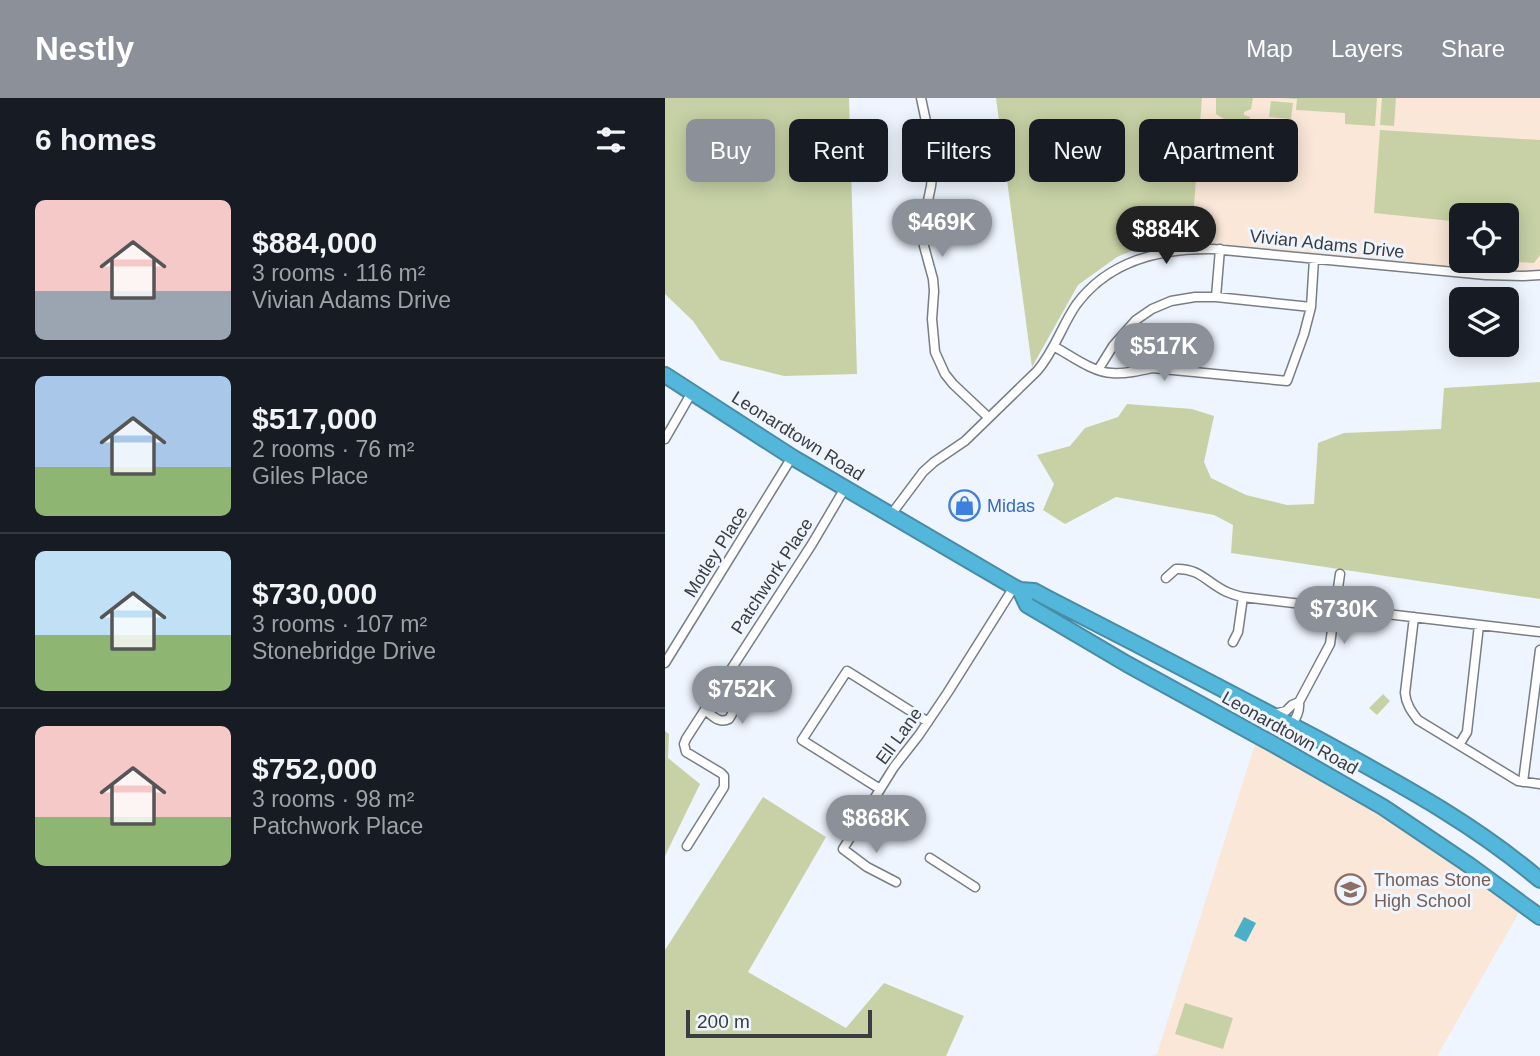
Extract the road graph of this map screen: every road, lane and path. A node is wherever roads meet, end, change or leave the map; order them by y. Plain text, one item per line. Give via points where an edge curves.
1 (921, 98) edge
2 (1220, 249) junction
3 (1314, 259) junction
4 (1540, 275) edge
5 (1216, 297) junction
6 (1311, 306) junction
7 (1055, 347) junction
8 (1098, 370) junction
9 (665, 375) edge
10 (692, 392) junction
11 (988, 417) junction
12 (665, 439) edge
13 (792, 457) junction
14 (845, 488) junction
15 (890, 516) junction
16 (1340, 574) dead end
17 (1166, 578) dead end
18 (1017, 589) junction
19 (1243, 597) junction
20 (1335, 608) junction
21 (1414, 617) junction
22 (1479, 625) junction
23 (1540, 632) edge
24 (1233, 642) dead end
25 (1540, 650) edge
26 (665, 663) edge
27 (716, 693) junction
28 (1299, 702) junction
29 (705, 710) junction
30 (1273, 715) junction
31 (1226, 719) junction
32 (928, 722) junction
33 (1291, 725) junction
34 (1273, 744) junction
35 (1459, 745) junction
36 (1364, 765) junction
37 (1523, 782) junction
38 (1540, 784) edge
39 (880, 789) junction
40 (687, 846) dead end
41 (930, 858) dead end
42 (1537, 876) edge
43 (896, 883) dead end
44 (975, 887) dead end
45 (1540, 917) edge

1 - 11 street via 934,159 923,225 933,279 935,352 945,374
2 - 3 street, Vivian Adams Drive
2 - 5 street
2 - 7 street, Vivian Adams Drive via 1171,250 1123,266 1077,303
3 - 4 street, Vivian Adams Drive via 1486,275
3 - 6 street
5 - 6 street
5 - 8 street via 1171,300 1152,309 1136,320
6 - 8 street via 1287,381 1152,368
7 - 8 street
7 - 11 street, Vivian Adams Drive via 1015,394
9 - 10 highway, Leonardtown Road
10 - 12 street
10 - 13 highway, Leonardtown Road
11 - 15 street, Vivian Adams Drive via 923,472
13 - 14 highway, Leonardtown Road
13 - 26 street, Motley Place
14 - 15 highway, Leonardtown Road
14 - 27 street, Patchwork Place
15 - 18 highway, Leonardtown Road
16 - 20 street
17 - 19 street via 1176,569 1187,569
18 - 30 highway, Leonardtown Road via 1047,597
18 - 31 highway, Leonardtown Road via 1027,605
18 - 32 street, Ell Lane
19 - 20 street
19 - 24 street
20 - 21 street
20 - 28 street via 1330,643
21 - 22 street
21 - 35 street via 1406,701 1418,720
22 - 23 street
22 - 35 street via 1467,732
25 - 37 street
27 - 29 street, Patchwork Place
27 - 29 street via 731,707 729,719 718,720
28 - 30 street
28 - 33 street
29 - 40 street, Patchwork Place via 684,748 721,773 725,783
30 - 33 highway, Leonardtown Road
31 - 33 highway via 1273,736
31 - 34 highway, Leonardtown Road
32 - 39 street, Ell Lane
32 - 39 street via 847,671 802,740
33 - 36 highway, Leonardtown Road
34 - 36 highway via 1292,734 1349,764
34 - 45 highway, Leonardtown Road via 1394,814
35 - 37 street
36 - 42 highway, Leonardtown Road via 1456,818
37 - 38 street
39 - 43 street, Ell Lane via 843,849
41 - 44 street

